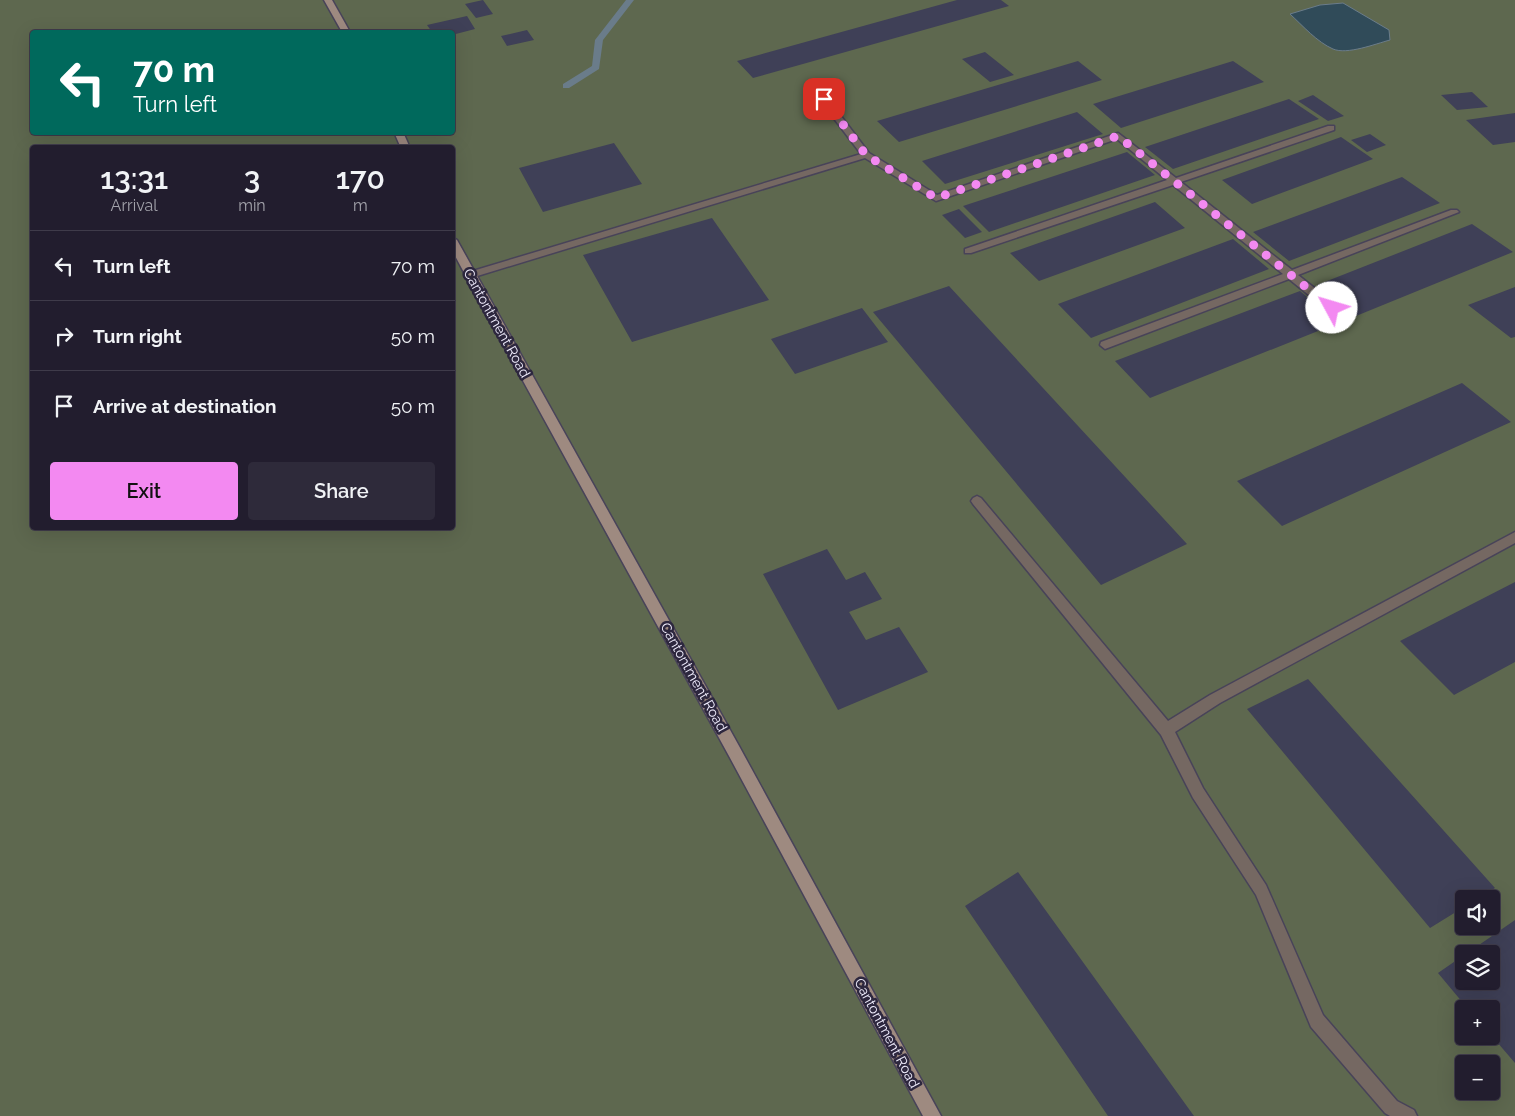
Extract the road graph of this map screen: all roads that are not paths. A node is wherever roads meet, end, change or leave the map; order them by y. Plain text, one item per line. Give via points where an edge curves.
1 (328, 0) edge
2 (345, 30) edge
3 (813, 85) dead end
4 (1331, 128) dead end
5 (866, 155) junction
6 (1175, 181) junction
7 (1454, 212) dead end
8 (455, 246) edge
9 (968, 251) dead end
10 (1290, 274) junction
11 (470, 275) junction
12 (1346, 320) dead end
13 (1105, 345) dead end
14 (977, 500) dead end
15 (1515, 537) edge
16 (1166, 730) junction
17 (932, 1116) edge
18 (1408, 1116) edge

1 - 2 street
3 - 5 street
4 - 6 street
5 - 6 street via 936,198 1118,136
5 - 11 street
6 - 9 street
6 - 10 street
7 - 10 street
8 - 11 street, Cantontment Road
10 - 12 street
10 - 13 street
11 - 17 street, Cantontment Road via 734,750
14 - 16 street
15 - 16 street via 1215,699
16 - 18 street via 1198,793 1261,890 1317,1021 1391,1107

